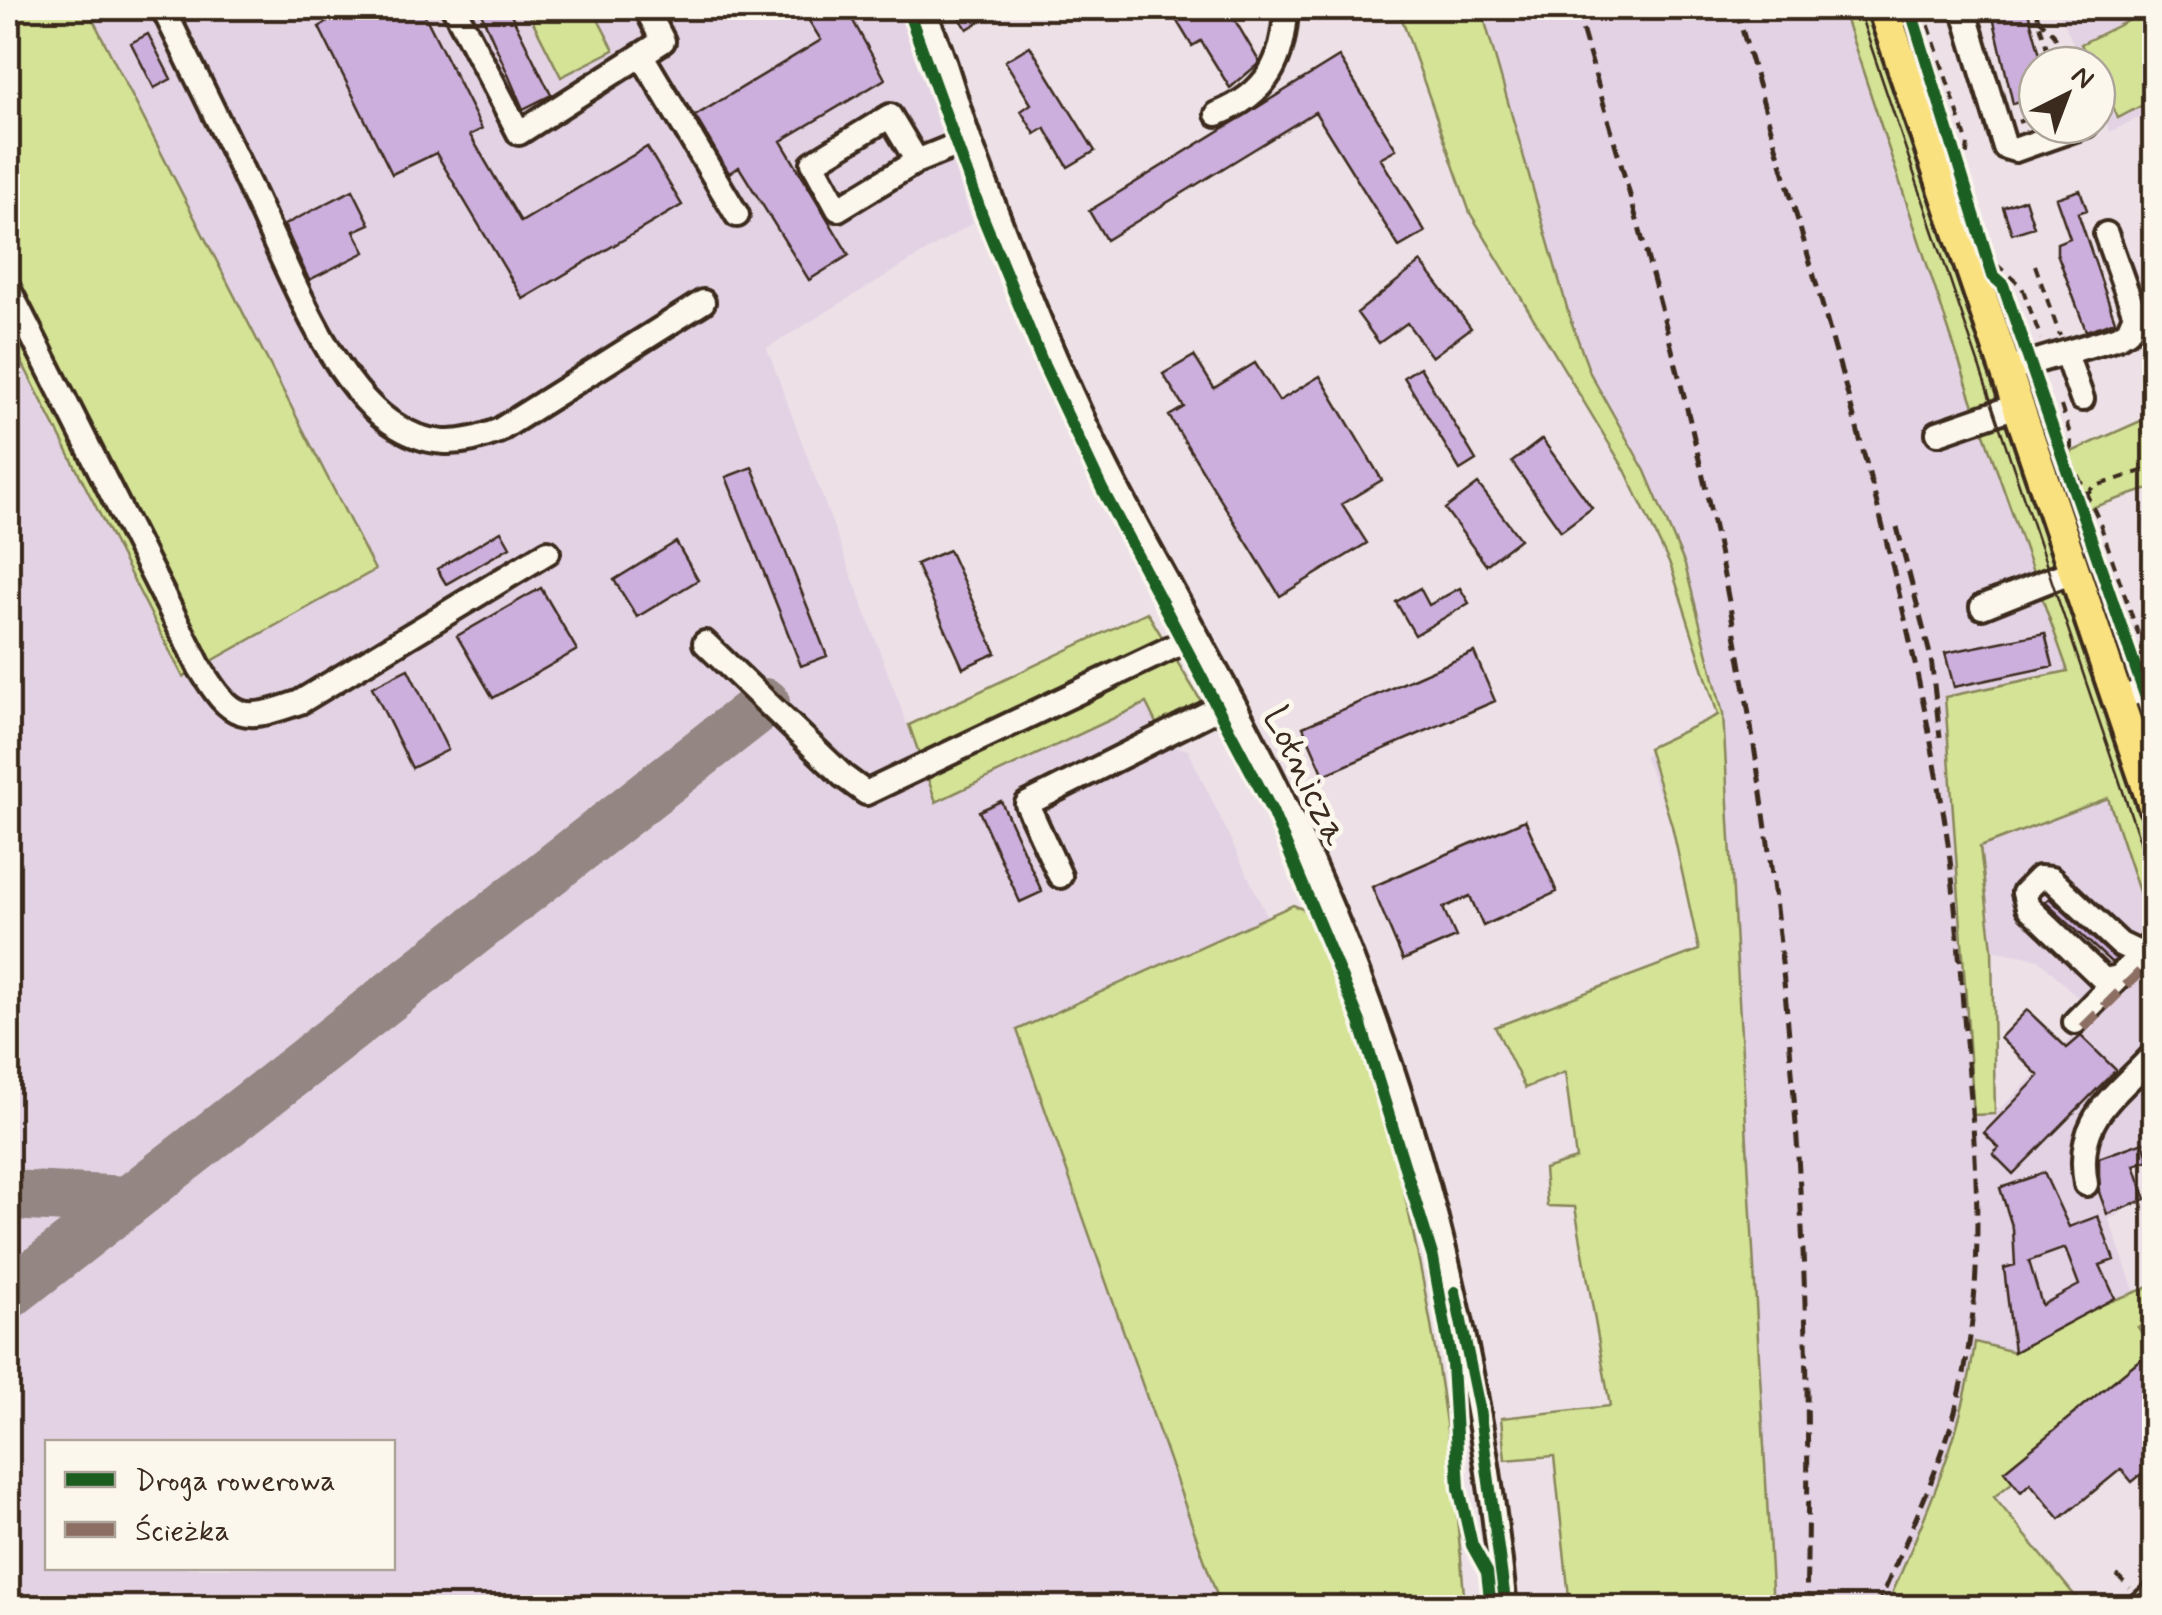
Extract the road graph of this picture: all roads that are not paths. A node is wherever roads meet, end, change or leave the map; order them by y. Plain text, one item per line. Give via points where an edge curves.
1 (163, 8) edge
2 (454, 8) edge
3 (646, 8) edge
4 (1286, 8) edge
5 (1883, 8) edge
6 (1963, 8) edge
7 (923, 9) edge
8 (642, 56) junction
9 (1218, 114) dead end
10 (969, 140) junction
11 (2029, 145) edge
12 (917, 161) junction
13 (737, 215) dead end
14 (2106, 234) dead end
15 (8, 288) edge
16 (703, 302) dead end
17 (2059, 352) junction
18 (2007, 370) junction
19 (2082, 399) dead end
20 (2031, 401) junction
21 (1938, 433) dead end
22 (548, 552) dead end
23 (2075, 570) junction
24 (1982, 607) dead end
25 (1196, 636) junction
26 (704, 643) dead end
27 (2143, 690) edge
28 (1232, 701) junction
29 (2154, 806) edge
30 (1060, 876) dead end
31 (2148, 948) edge
32 (2119, 977) junction
33 (2076, 1022) dead end
34 (2154, 1054) edge
35 (2086, 1184) dead end
36 (2154, 1593) edge
37 (1505, 1608) edge
38 (2138, 1608) edge

1 - 16 street via 280,260 358,391 402,430 445,444 498,430
2 - 8 street via 519,133
3 - 8 street via 662,40
4 - 9 street via 1270,76 1256,96
5 - 18 main road
6 - 11 street via 2005,147
7 - 10 street, Lotnicza
8 - 13 street
10 - 12 street
10 - 25 street, Lotnicza via 1085,424
12 - 12 street via 838,209 812,163 890,116
14 - 17 street via 2134,321 2124,334
15 - 22 street via 200,668 236,714 264,714 300,702
17 - 18 street
17 - 19 street
18 - 20 main road
20 - 21 street
20 - 23 main road
23 - 24 street
23 - 27 main road
25 - 26 street via 866,793
25 - 28 street, Lotnicza
27 - 29 main road
28 - 30 street via 1028,804
28 - 37 street, Lotnicza via 1332,913 1421,1163 1466,1340
31 - 32 street
31 - 32 street via 2120,944 2051,879 2030,884 2022,897 2028,908 2098,976
32 - 33 street
34 - 35 street via 2092,1119 2082,1146
36 - 38 street

